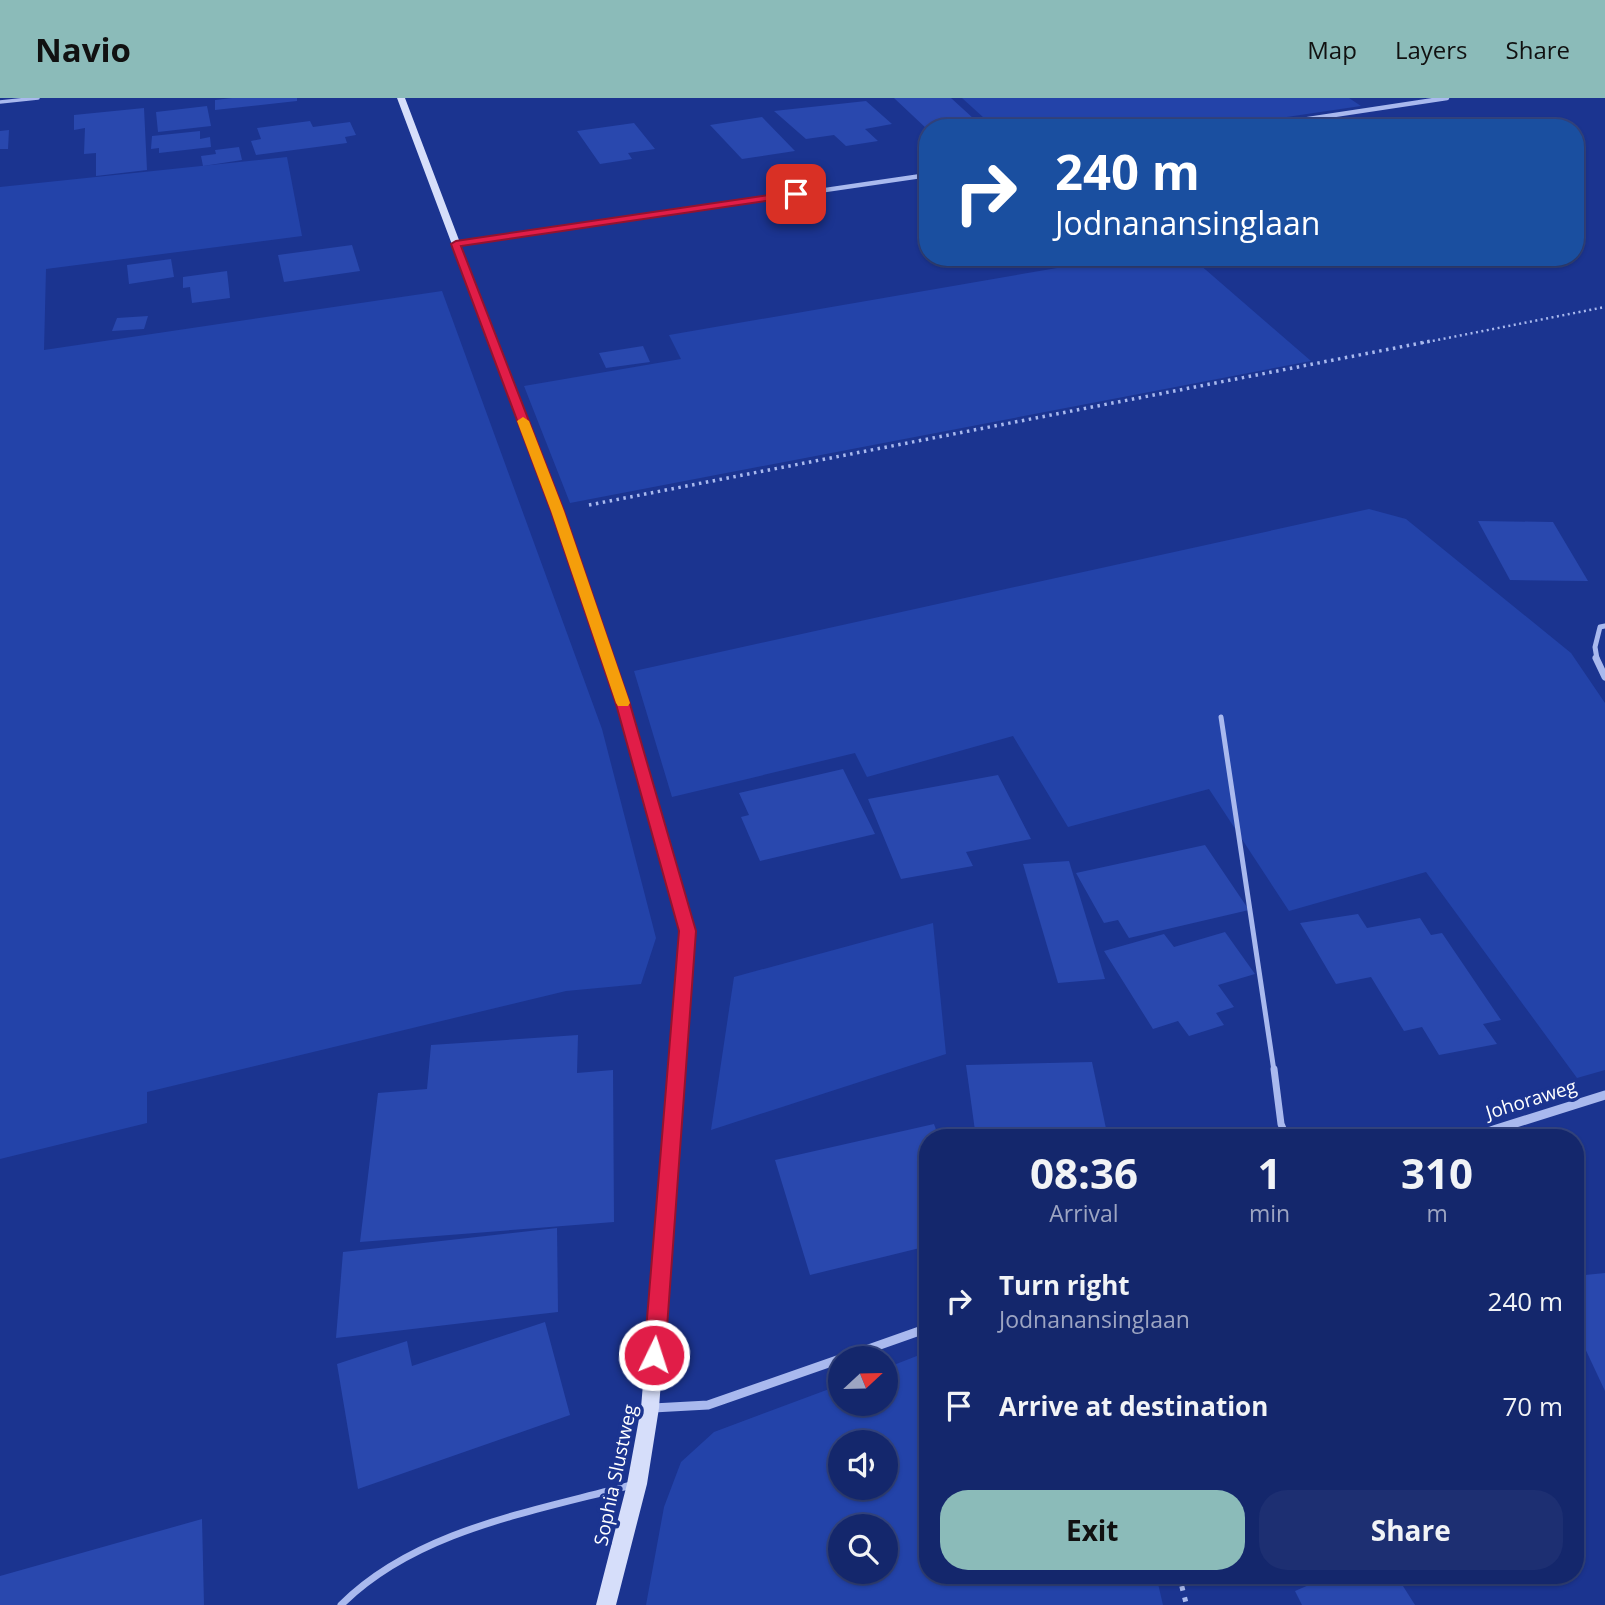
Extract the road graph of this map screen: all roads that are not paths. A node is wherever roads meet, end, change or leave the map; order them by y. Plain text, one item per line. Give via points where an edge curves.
1 (38, 98) edge
2 (401, 98) edge
3 (1447, 98) edge
4 (0, 102) edge
5 (1308, 119) edge
6 (919, 176) edge
7 (456, 244) junction
8 (1605, 626) edge
9 (1605, 677) edge
10 (1221, 717) dead end
11 (1605, 1095) edge
12 (1283, 1129) edge
13 (1497, 1129) edge
14 (919, 1331) edge
15 (877, 1346) edge
16 (828, 1363) edge
17 (650, 1408) junction
18 (637, 1484) junction
19 (341, 1605) edge
20 (606, 1605) edge

1 - 4 lane
2 - 7 street, Sophia Slustweg
3 - 5 street
6 - 7 street
7 - 17 street, Sophia Slustweg via 557,511 623,704 687,931
8 - 9 street via 1600,627 1593,645
10 - 12 lane
11 - 13 street, Johoraweg
14 - 15 street
16 - 17 street via 708,1405
17 - 18 street, Sophia Slustweg
18 - 19 lane via 486,1526 405,1556 378,1570
18 - 20 street, Sophia Slustweg

